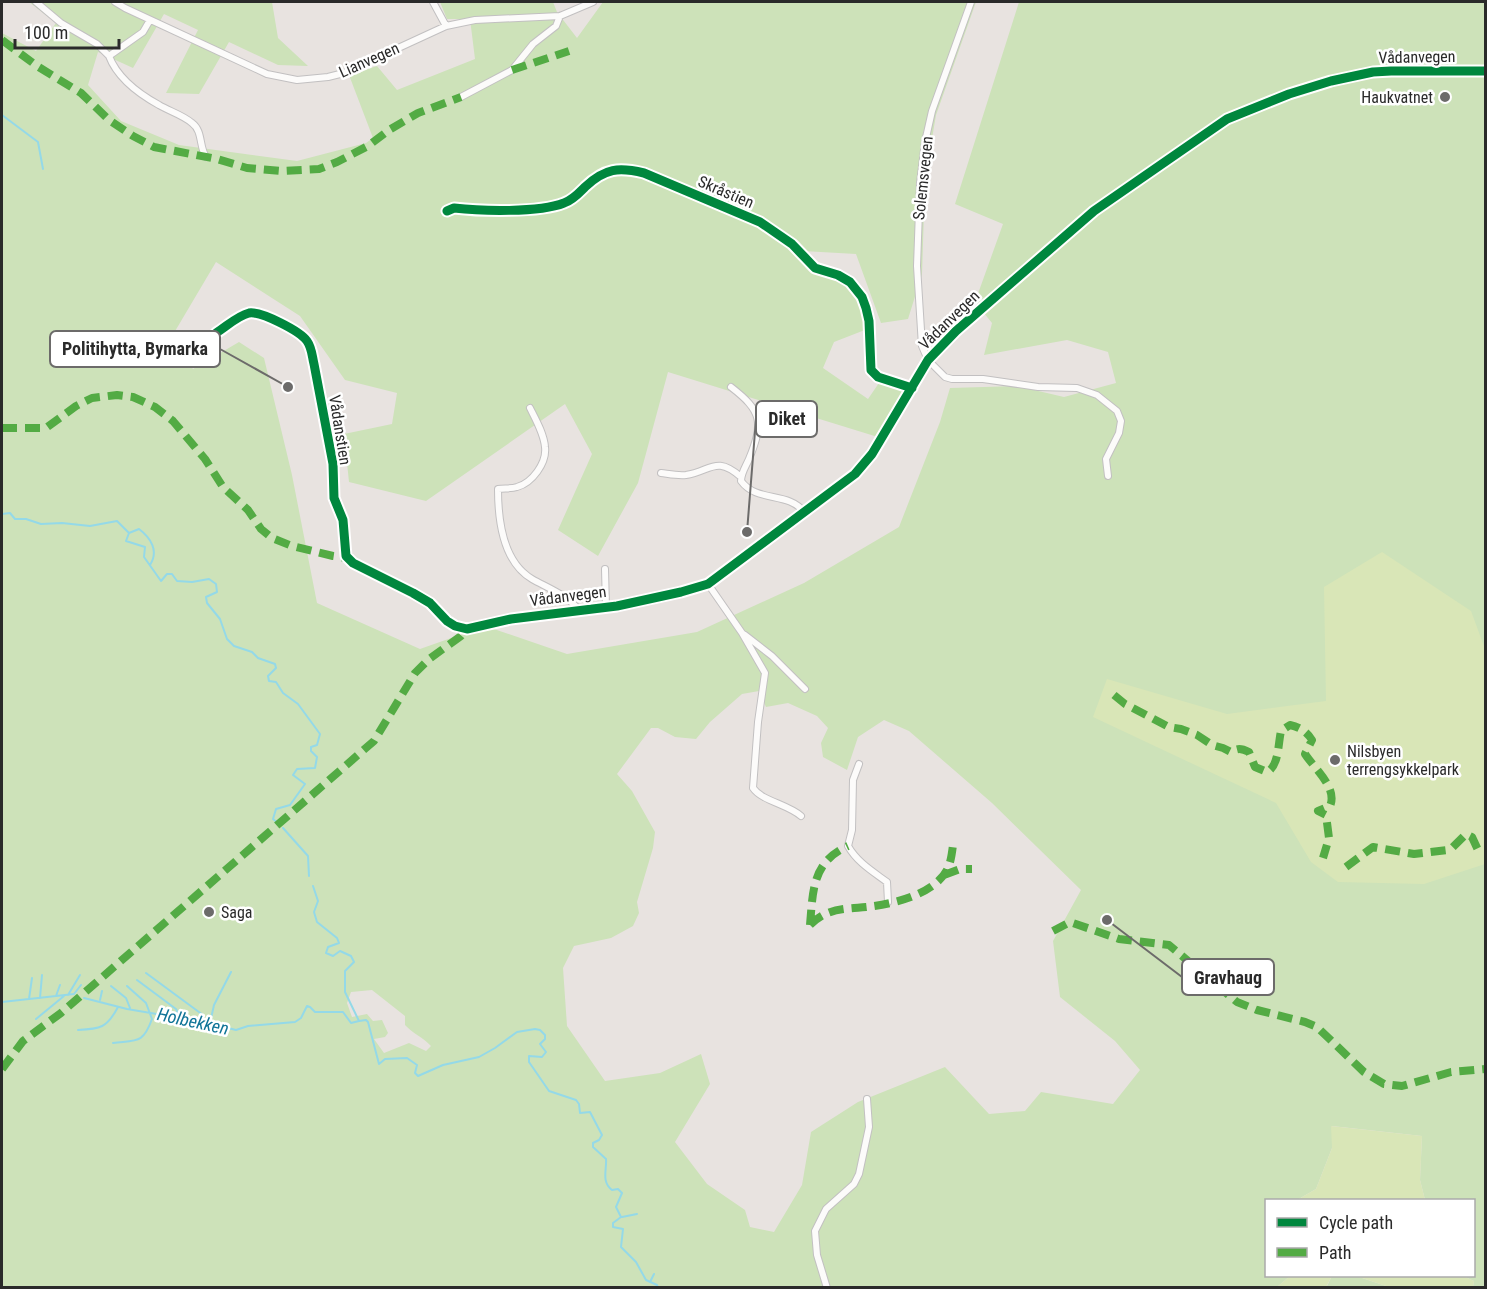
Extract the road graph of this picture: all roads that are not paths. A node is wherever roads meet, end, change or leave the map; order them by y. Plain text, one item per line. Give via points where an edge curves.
1 (36, 2) edge
2 (114, 2) edge
3 (433, 2) edge
4 (593, 2) edge
5 (971, 2) edge
6 (560, 16) junction
7 (150, 20) junction
8 (446, 26) junction
9 (109, 56) junction
10 (1485, 71) edge
11 (461, 97) dead end
12 (206, 157) dead end
13 (447, 211) dead end
14 (216, 333) dead end
15 (928, 360) junction
16 (731, 387) dead end
17 (912, 388) junction
18 (530, 408) dead end
19 (662, 473) dead end
20 (1108, 476) dead end
21 (741, 477) junction
22 (804, 512) junction
23 (605, 569) dead end
24 (708, 584) junction
25 (606, 607) junction
26 (579, 610) junction
27 (467, 629) joint
28 (742, 633) junction
29 (805, 689) dead end
30 (859, 764) dead end
31 (801, 816) dead end
32 (888, 902) dead end
33 (867, 1099) dead end
34 (827, 1287) edge

1 - 9 street
2 - 7 street, Lianvegen
3 - 8 street
4 - 6 street, Lianvegen
5 - 15 street, Solemsvegen via 924,142 916,266 922,346
6 - 8 street, Lianvegen via 475,20
6 - 11 street via 556,26 533,44 512,70
7 - 8 street, Lianvegen via 262,73 297,80 344,73
7 - 9 street via 142,32
9 - 12 street via 116,70 140,92 193,124
10 - 15 street, Vådanvegen via 1373,72 1289,94 1227,119 1094,212 956,331
13 - 17 street, Skråstien via 551,206 571,199 604,172 626,169 644,173 759,222 792,244 815,268 850,282 867,308 871,370 878,378
14 - 27 street, Vådanstien via 252,313 304,337 314,364 346,556 430,603 455,626
15 - 17 street, Vådanvegen
15 - 20 street, Vådanvegen via 952,379 1077,388 1097,395 1117,411 1121,422 1106,459
16 - 21 street via 751,403 757,415 754,447
17 - 22 street, Vådanvegen via 864,465
18 - 26 street via 543,438 545,456 526,481 517,487 498,489 502,530 523,573
19 - 21 street via 683,476 718,465
21 - 22 street via 743,484 754,492 790,501
22 - 24 street, Vådanvegen
23 - 25 street, Vådanvegen
24 - 25 street, Vådanvegen
24 - 28 street
25 - 26 street, Vådanvegen
26 - 27 street, Vådanvegen
28 - 29 street
28 - 31 street via 765,676 753,786 757,793
30 - 32 street via 853,780 848,846 866,867 887,882
33 - 34 street via 869,1127 859,1174 854,1184 826,1209 815,1231 817,1255

